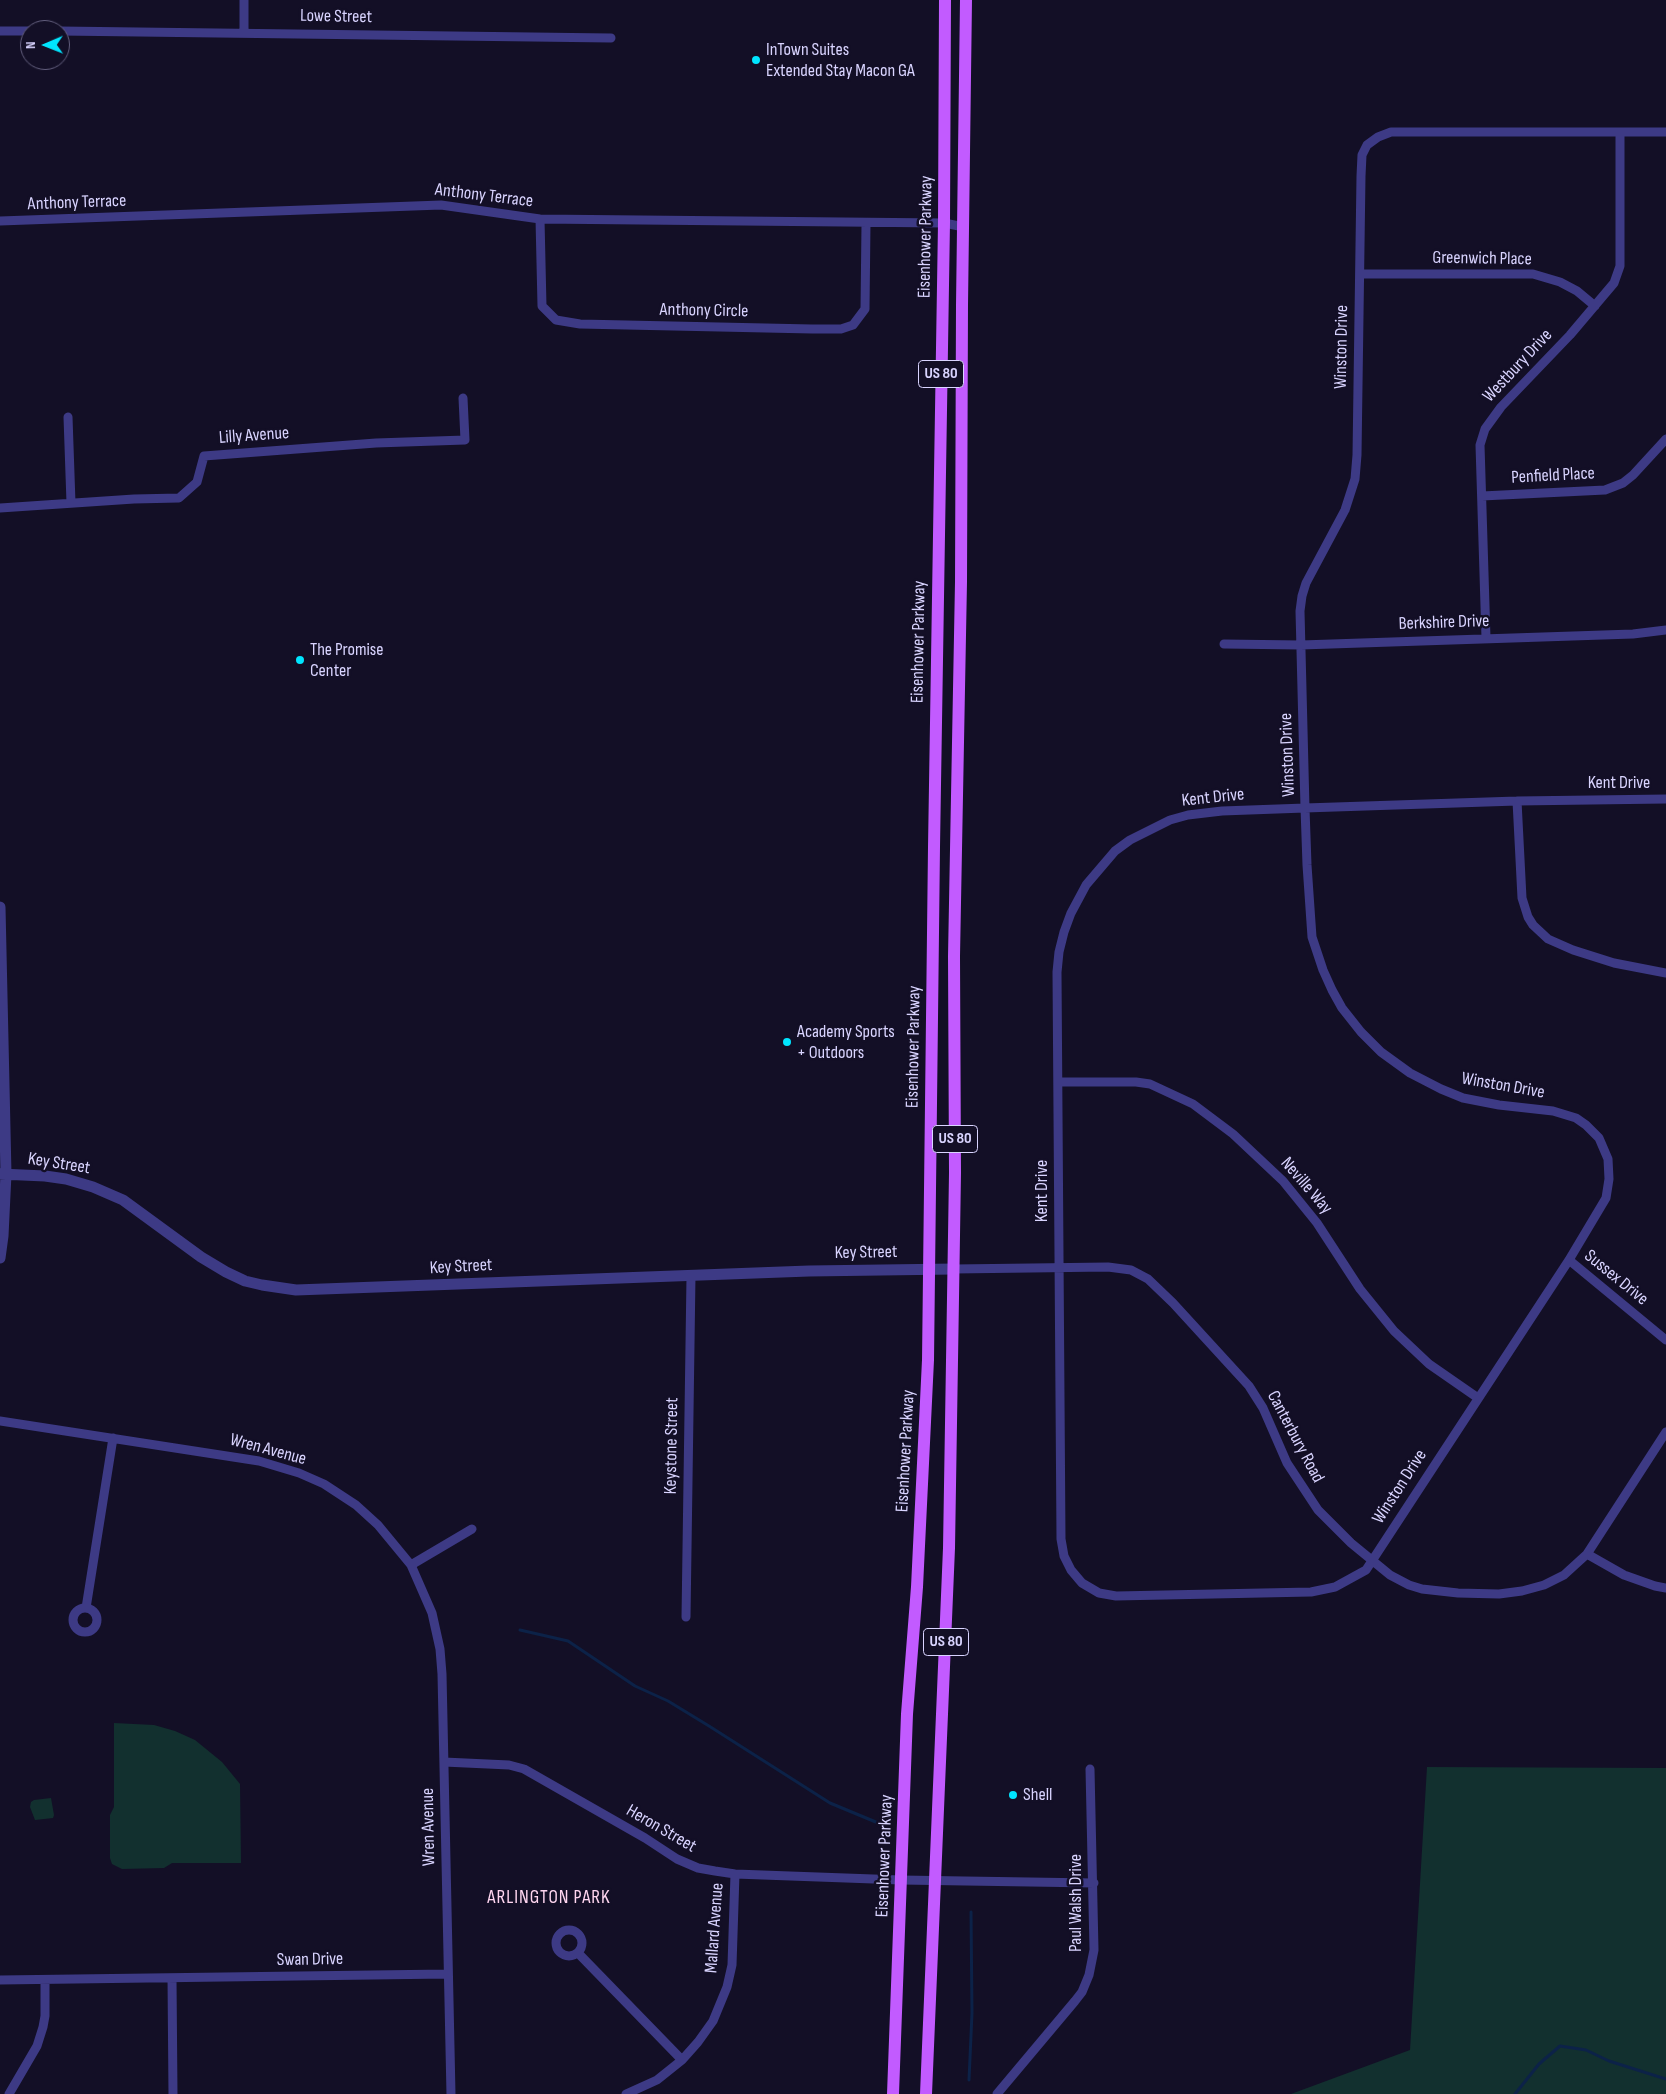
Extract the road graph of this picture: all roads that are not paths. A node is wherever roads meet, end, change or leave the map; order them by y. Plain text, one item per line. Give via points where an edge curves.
1 (244, 0) edge
2 (945, 0) edge
3 (966, 0) edge
4 (0, 31) edge
5 (20, 31) edge
6 (70, 31) edge
7 (244, 33) junction
8 (611, 38) dead end
9 (1666, 132) edge
10 (1620, 133) junction
11 (540, 220) junction
12 (0, 221) edge
13 (944, 223) junction
14 (866, 224) junction
15 (964, 227) junction
16 (1360, 274) junction
17 (1595, 306) junction
18 (463, 398) dead end
19 (68, 416) dead end
20 (1666, 439) edge
21 (1482, 496) junction
22 (71, 503) junction
23 (0, 508) edge
24 (1666, 630) edge
25 (1486, 638) junction
26 (1224, 644) dead end
27 (1300, 645) junction
28 (1666, 799) edge
29 (1517, 801) junction
30 (1306, 808) junction
31 (0, 906) edge
32 (0, 949) edge
33 (1666, 973) edge
34 (2, 1065) edge
35 (1058, 1082) junction
36 (3, 1174) edge
37 (0, 1258) edge
38 (1568, 1260) junction
39 (1059, 1268) junction
40 (930, 1269) junction
41 (954, 1269) junction
42 (691, 1276) junction
43 (1666, 1340) edge
44 (1478, 1398) junction
45 (0, 1421) edge
46 (1666, 1432) edge
47 (113, 1438) junction
48 (472, 1529) dead end
49 (1587, 1554) junction
50 (1372, 1559) junction
51 (411, 1565) junction
52 (1666, 1588) edge
53 (86, 1608) dead end
54 (686, 1617) dead end
55 (444, 1762) junction
56 (1090, 1769) dead end
57 (735, 1874) junction
58 (901, 1880) junction
59 (935, 1880) junction
60 (1094, 1883) junction
61 (578, 1953) dead end
62 (447, 1974) junction
63 (172, 1978) junction
64 (0, 1980) edge
65 (45, 1980) junction
66 (682, 2060) junction
67 (9, 2094) edge
68 (173, 2094) edge
69 (451, 2094) edge
70 (626, 2094) edge
71 (893, 2094) edge
72 (926, 2094) edge
73 (997, 2094) edge

1 - 7 street
2 - 13 main road, Eisenhower Parkway / US 80
3 - 15 main road, US 80
4 - 5 street
6 - 7 street, Lowe Street
7 - 8 street, Lowe Street
9 - 10 street, Winston Drive
10 - 16 street, Winston Drive via 1391,132 1378,137 1367,145 1362,155
10 - 17 street, Westbury Drive via 1620,266 1614,283
11 - 12 street, Anthony Terrace via 441,205
11 - 14 street, Anthony Terrace
11 - 14 street, Anthony Circle via 542,306 556,320 580,324 812,329 840,329 853,325 864,309
13 - 14 street, Anthony Terrace
13 - 15 street, Anthony Terrace
13 - 40 main road, Eisenhower Parkway / US 80
15 - 41 main road, US 80 via 954,956
16 - 17 street, Greenwich Place via 1533,274 1560,282
16 - 27 street, Winston Drive via 1355,479 1345,510 1306,583 1300,611
17 - 21 street, Westbury Drive via 1488,422 1480,445
18 - 22 street, Lilly Avenue via 465,440 204,456 197,482 179,498
19 - 22 street
20 - 21 street, Penfield Place via 1633,475 1606,490
21 - 25 street, Westbury Drive
22 - 23 street, Lilly Avenue
24 - 25 street, Berkshire Drive via 1633,634
25 - 27 street, Berkshire Drive
26 - 27 street, Berkshire Drive
27 - 30 street, Winston Drive
28 - 29 street, Kent Drive
29 - 30 street, Kent Drive
29 - 33 street via 1521,892 1524,908 1533,925 1548,939 1573,950 1614,963
30 - 35 street, Kent Drive via 1188,815 1147,830 1115,851 1102,864 1071,913 1059,952
30 - 38 street, Winston Drive via 1312,937 1332,990 1361,1032 1410,1074 1441,1089 1463,1098 1554,1111 1576,1118 1599,1138 1608,1159 1610,1179 1606,1198
31 - 32 street
32 - 34 street
34 - 36 street
35 - 39 street, Kent Drive
35 - 44 street, Neville Way via 1150,1084 1193,1104 1233,1134 1283,1181 1394,1331 1428,1364
36 - 37 street
36 - 42 street, Key Street via 66,1179 93,1187 123,1200 226,1272 245,1281 278,1288 367,1288
38 - 43 street, Sussex Drive
38 - 44 street, Winston Drive
39 - 41 street, Canterbury Road
39 - 50 street, Canterbury Road via 1131,1270 1148,1279 1249,1386 1302,1489 1334,1527
39 - 50 street, Winston Drive via 1061,1539 1064,1556 1082,1583 1099,1593 1116,1596 1311,1592 1349,1580 1366,1570
40 - 41 street, Key Street
40 - 42 street, Key Street
40 - 58 main road, Eisenhower Parkway / US 80
41 - 59 main road, US 80 via 949,1548
42 - 54 street, Keystone Street
44 - 50 street, Winston Drive
45 - 47 street, Wren Avenue
46 - 49 street, Canterbury Road
47 - 51 street, Wren Avenue via 259,1460 299,1473 324,1484 356,1505 378,1525
47 - 53 street
48 - 51 street
49 - 50 street, Canterbury Road via 1564,1575 1522,1591 1499,1594 1422,1589 1390,1575
49 - 52 street via 1624,1575
51 - 55 street, Wren Avenue via 432,1613 440,1649
55 - 57 street, Heron Street via 509,1765 524,1769 677,1859 698,1868
55 - 62 street, Wren Avenue
56 - 60 street, Paul Walsh Drive
57 - 58 street, Heron Street
57 - 66 street, Mallard Avenue via 732,1965 727,1987 713,2020
58 - 59 street, Heron Street
58 - 71 main road, Eisenhower Parkway / US 80
59 - 60 street, Heron Street
59 - 72 main road, US 80
60 - 73 street, Paul Walsh Drive via 1094,1950 1082,1992
61 - 66 street
62 - 63 street, Swan Drive
62 - 69 street, Wren Avenue
63 - 65 street, Swan Drive
63 - 68 street
64 - 65 street, Swan Drive
65 - 67 street via 43,2027 37,2046
66 - 70 street, Mallard Avenue via 657,2080

